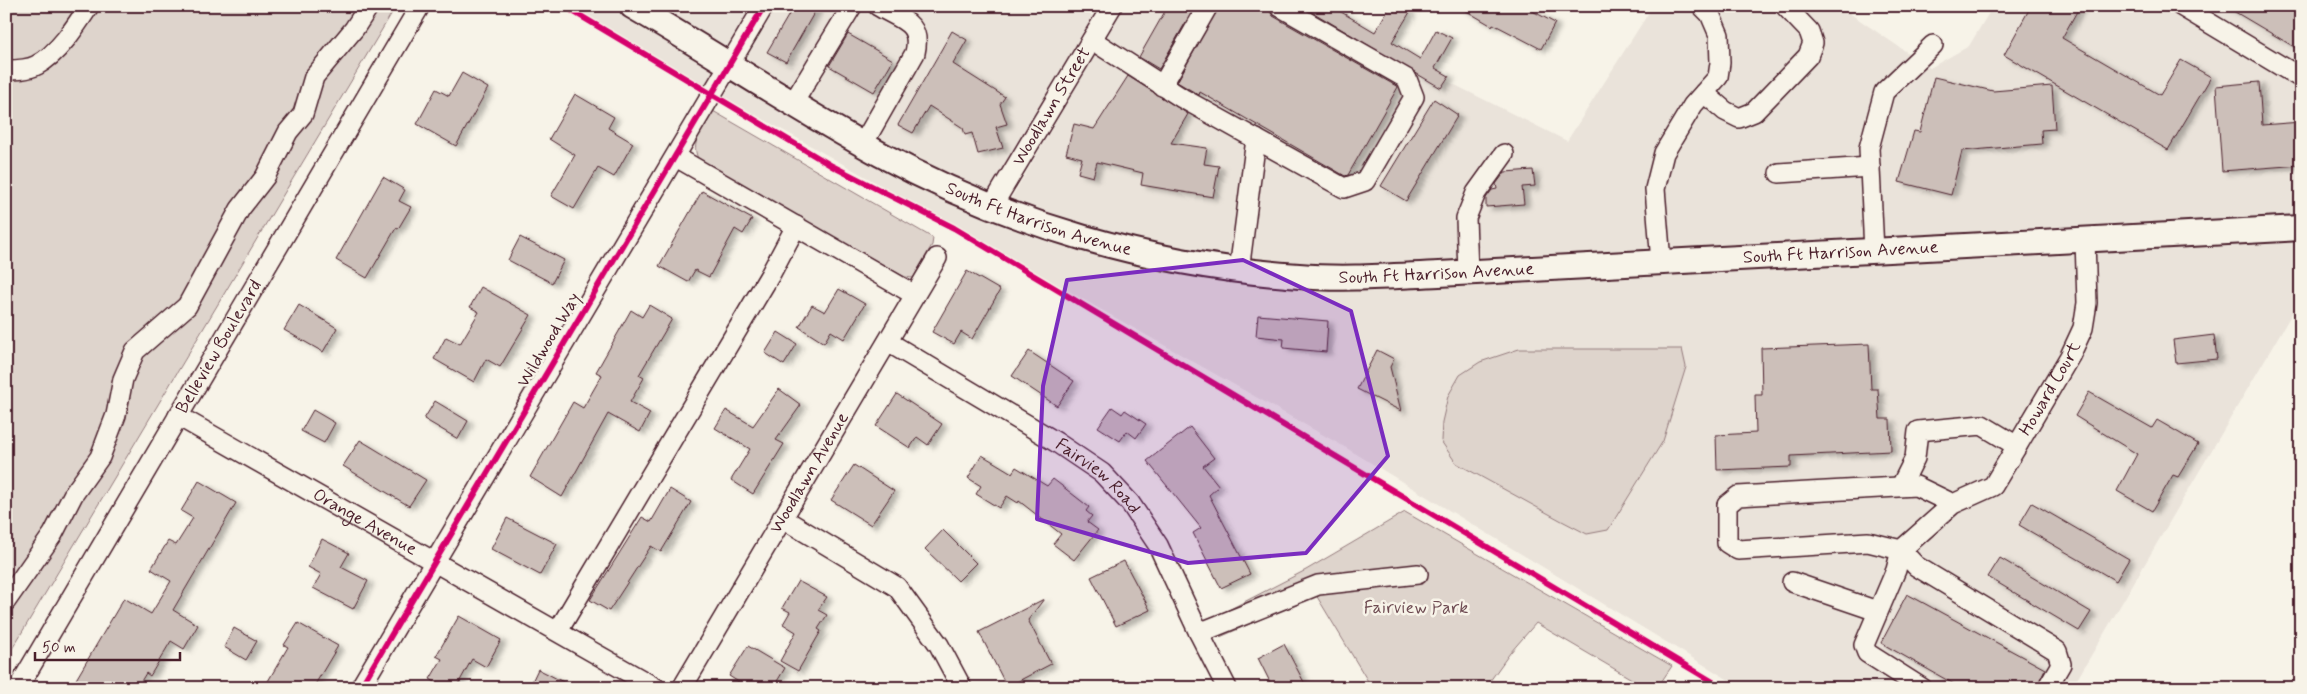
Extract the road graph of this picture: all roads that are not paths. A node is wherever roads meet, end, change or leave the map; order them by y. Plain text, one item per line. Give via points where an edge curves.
1 (88, 6) edge
2 (369, 6) edge
3 (420, 6) edge
4 (632, 6) edge
5 (764, 6) edge
6 (852, 6) edge
7 (878, 6) edge
8 (1112, 6) edge
9 (1208, 6) edge
10 (1279, 6) edge
11 (1702, 6) edge
12 (1785, 6) edge
13 (2181, 6) edge
14 (2200, 11) edge
15 (1092, 40) junction
16 (1933, 45) dead end
17 (729, 64) junction
18 (6, 70) edge
19 (2301, 78) edge
20 (1162, 86) junction
21 (1704, 93) junction
22 (793, 103) junction
23 (1256, 139) junction
24 (863, 144) junction
25 (1504, 154) dead end
26 (676, 157) junction
27 (1870, 167) junction
28 (1779, 173) dead end
29 (992, 206) junction
30 (796, 226) junction
31 (2301, 228) edge
32 (2085, 240) junction
33 (1874, 251) junction
34 (937, 258) dead end
35 (1661, 262) junction
36 (1239, 271) junction
37 (1468, 272) junction
38 (916, 295) junction
39 (888, 342) junction
40 (178, 416) junction
41 (2017, 446) junction
42 (1901, 486) junction
43 (1952, 504) junction
44 (782, 518) junction
45 (1901, 550) junction
46 (435, 561) junction
47 (1418, 574) dead end
48 (1792, 582) dead end
49 (6, 600) edge
50 (1877, 611) junction
51 (558, 631) junction
52 (1198, 633) junction
53 (18, 688) edge
54 (360, 688) edge
55 (656, 688) edge
56 (682, 688) edge
57 (962, 688) edge
58 (1227, 688) edge
59 (1922, 688) edge
60 (2047, 688) edge

1 - 18 street via 51,56 36,66
2 - 49 street via 314,77 303,114 288,132 265,177 240,209 187,306 135,351 123,378 116,416 100,457 73,495 54,534
3 - 40 street, Belleview Boulevard
4 - 17 main road, South Ft Harrison Avenue
5 - 17 street, Wildwood Way
6 - 22 street
7 - 24 street via 914,27 918,38 915,53
8 - 15 street, Woodlawn Street
9 - 20 street
10 - 23 street via 1408,79 1414,96 1366,181 1344,188
11 - 21 street via 1710,14 1719,35 1720,63 1718,77
12 - 21 street via 1809,31 1813,43 1808,56 1754,112 1739,118
13 - 14 street
14 - 19 street
15 - 20 street
15 - 29 street, Woodlawn Street
16 - 27 street via 1884,92 1869,148
17 - 22 main road, South Ft Harrison Avenue
17 - 26 street, Wildwood Way
20 - 23 street
21 - 35 street via 1664,153 1655,188
22 - 24 main road, South Ft Harrison Avenue
23 - 36 street
24 - 29 main road, South Ft Harrison Avenue via 938,183
25 - 37 street via 1476,193 1466,218
26 - 30 street
26 - 46 street, Wildwood Way
27 - 28 street
27 - 33 street
29 - 36 main road, South Ft Harrison Avenue via 1136,252
30 - 38 street
30 - 51 street
31 - 32 main road, South Ft Harrison Avenue
32 - 33 main road, South Ft Harrison Avenue
32 - 41 street, Howard Court via 2087,303 2083,328
33 - 35 main road, South Ft Harrison Avenue
34 - 38 street, Woodlawn Avenue
35 - 37 main road, South Ft Harrison Avenue
36 - 37 main road, South Ft Harrison Avenue via 1310,277
38 - 39 street, Woodlawn Avenue
39 - 44 street, Woodlawn Avenue
39 - 52 street, Fairview Road via 1102,473 1130,503 1158,545
40 - 46 street, Orange Avenue
40 - 53 street, Belleview Boulevard
41 - 42 street via 1982,425 1918,430 1915,458
41 - 43 street, Howard Court via 1993,486
42 - 43 street via 1916,486
42 - 45 street via 1738,496 1727,505 1727,543 1738,550 1868,542
43 - 45 street, Howard Court
44 - 56 street, Woodlawn Avenue
44 - 57 street via 897,587 939,645
45 - 50 street via 1896,570
45 - 60 street via 1916,566 2057,651 2061,664
46 - 51 street, Orange Avenue
46 - 54 street, Wildwood Way
47 - 52 street via 1318,585
48 - 50 street
50 - 59 street via 1864,645 1866,653
51 - 55 street, Orange Avenue
52 - 58 street, Fairview Road

